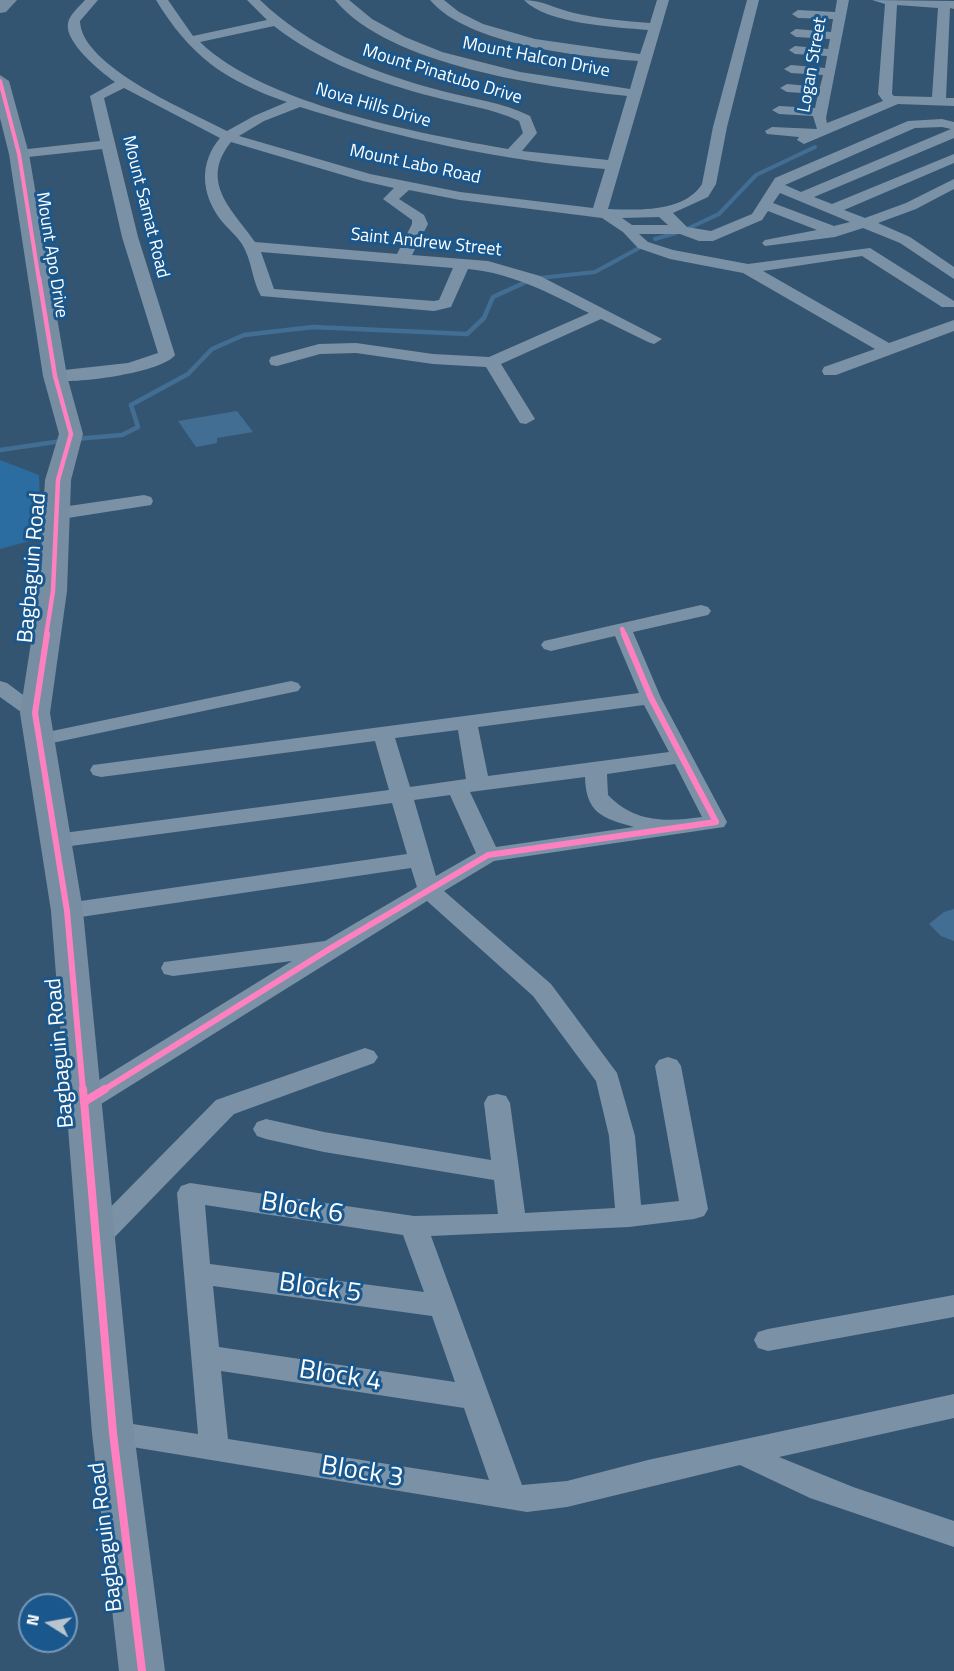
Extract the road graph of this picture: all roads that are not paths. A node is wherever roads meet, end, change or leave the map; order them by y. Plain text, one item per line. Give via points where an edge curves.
1 (8, 0) edge
2 (92, 0) edge
3 (162, 0) edge
4 (253, 0) edge
5 (340, 0) edge
6 (436, 0) edge
7 (530, 0) edge
8 (663, 0) edge
9 (753, 0) edge
10 (843, 0) edge
11 (877, 0) edge
12 (891, 1) edge
13 (949, 5) edge
14 (0, 8) edge
15 (798, 14) dead end
16 (840, 16) junction
17 (276, 22) junction
18 (655, 27) junction
19 (796, 33) dead end
20 (836, 36) junction
21 (190, 40) junction
22 (795, 50) dead end
23 (833, 53) junction
24 (645, 58) junction
25 (791, 69) dead end
26 (830, 72) junction
27 (0, 81) edge
28 (124, 83) junction
29 (787, 88) dead end
30 (825, 91) junction
31 (633, 93) junction
32 (939, 101) junction
33 (891, 102) junction
34 (954, 102) edge
35 (297, 103) junction
36 (779, 110) dead end
37 (820, 112) junction
38 (954, 126) edge
39 (772, 131) dead end
40 (826, 132) junction
41 (954, 133) edge
42 (228, 137) junction
43 (804, 140) dead end
44 (108, 144) junction
45 (20, 154) junction
46 (511, 155) junction
47 (844, 156) junction
48 (954, 158) edge
49 (612, 165) junction
50 (873, 166) junction
51 (904, 178) junction
52 (954, 183) edge
53 (405, 186) junction
54 (775, 186) junction
55 (939, 193) junction
56 (803, 196) junction
57 (766, 205) junction
58 (833, 209) junction
59 (663, 212) junction
60 (603, 213) junction
61 (867, 223) junction
62 (628, 229) junction
63 (682, 230) junction
64 (836, 233) junction
65 (770, 243) dead end
66 (250, 246) junction
67 (402, 258) junction
68 (462, 264) junction
69 (748, 268) junction
70 (954, 274) edge
71 (948, 304) dead end
72 (601, 313) junction
73 (954, 326) edge
74 (654, 339) dead end
75 (887, 349) junction
76 (277, 361) dead end
77 (490, 362) junction
78 (830, 371) dead end
79 (55, 376) junction
80 (526, 419) dead end
81 (71, 434) joint
82 (144, 501) dead end
83 (55, 514) junction
84 (701, 611) dead end
85 (622, 629) junction
86 (551, 645) dead end
87 (0, 687) edge
88 (291, 687) dead end
89 (651, 698) junction
90 (467, 723) junction
91 (37, 726) junction
92 (383, 733) junction
93 (682, 757) junction
94 (596, 768) junction
95 (101, 770) dead end
96 (467, 785) junction
97 (400, 794) junction
98 (667, 829) junction
99 (56, 841) junction
100 (488, 855) junction
101 (420, 860) junction
102 (429, 890) junction
103 (67, 910) junction
104 (331, 948) junction
105 (173, 968) dead end
106 (365, 1057) dead end
107 (669, 1066) dead end
108 (84, 1102) junction
109 (497, 1102) dead end
110 (266, 1129) dead end
111 (505, 1172) junction
112 (629, 1217) junction
113 (513, 1224) junction
114 (414, 1226) junction
115 (96, 1239) junction
116 (199, 1273) junction
117 (442, 1306) junction
118 (954, 1306) edge
119 (768, 1340) dead end
120 (207, 1357) junction
121 (474, 1397) junction
122 (954, 1406) edge
123 (113, 1433) junction
124 (214, 1449) junction
125 (744, 1453) junction
126 (511, 1498) junction
127 (954, 1534) edge
128 (141, 1671) edge

1 - 14 street
2 - 28 street, Mount Labo Road via 74,21 74,30 95,61
3 - 21 street, Nova Hills Drive
4 - 17 street, Mount Pinatubo Drive
5 - 31 street, Mount Halcon Drive via 368,21 450,59 547,82
6 - 24 street via 459,18 503,34 568,50
7 - 18 street via 574,15
8 - 18 street
9 - 59 street via 709,184 703,194
10 - 16 street, Logan Street
11 - 12 street
12 - 13 street
12 - 33 street via 885,94
13 - 32 street
15 - 16 street
16 - 20 street, Logan Street
17 - 21 street
17 - 46 street, Mount Pinatubo Drive via 314,49 360,71 518,115 525,119 530,133
18 - 24 street
19 - 20 street
20 - 23 street, Logan Street
21 - 35 street, Nova Hills Drive via 218,63
22 - 23 street
23 - 26 street, Logan Street
24 - 31 street
25 - 26 street
26 - 30 street, Logan Street
27 - 45 street, Mount Apo Drive
28 - 42 street, Mount Labo Road
28 - 44 street, Mount Samat Road via 97,96
29 - 30 street
30 - 37 street, Logan Street
31 - 49 street
32 - 33 street
32 - 34 street
33 - 40 street
35 - 42 street
35 - 46 street, Nova Hills Drive via 428,140
36 - 37 street
37 - 40 street, Logan Street via 821,126
38 - 47 street via 914,124
39 - 40 street
40 - 43 street
41 - 50 street
42 - 53 street, Mount Labo Road
42 - 66 street via 213,156 209,170 222,210
44 - 45 street
44 - 79 street, Mount Samat Road via 130,237 166,355 136,366
45 - 79 street, Mount Apo Drive
46 - 49 street, Nova Hills Drive
47 - 50 street
47 - 54 street
48 - 51 street
49 - 60 street
50 - 51 street
50 - 56 street
51 - 55 street
51 - 58 street
52 - 55 street
53 - 60 street, Mount Labo Road
53 - 67 street via 390,199 419,218 420,224
54 - 56 street
54 - 57 street
55 - 61 street
56 - 58 street
57 - 63 street via 750,220 713,236
57 - 64 street
58 - 61 street
59 - 60 street, Mount Labo Road
59 - 63 street
60 - 62 street
61 - 64 street
61 - 70 street via 905,240
62 - 63 street
62 - 69 street via 634,239 670,254
64 - 65 street
66 - 67 street, Saint Andrew Street
66 - 68 street via 267,293 418,306 445,304
67 - 68 street, Saint Andrew Street
68 - 72 street, Saint Andrew Street via 497,268 534,279
69 - 71 street via 865,251
69 - 75 street
72 - 74 street, Saint Andrew Street
72 - 77 street
73 - 75 street
75 - 78 street
76 - 77 street via 319,349 356,348
77 - 80 street
79 - 81 street, Mount Apo Drive
81 - 83 street, Bagbaguin Road via 58,480
82 - 83 street
83 - 91 street, Bagbaguin Road via 53,591
84 - 85 street
85 - 86 street
85 - 89 street
87 - 91 street
88 - 91 street
89 - 90 street
89 - 93 street
90 - 92 street
90 - 96 street
91 - 99 street, Bagbaguin Road
92 - 95 street
92 - 97 street
93 - 94 street
93 - 98 street via 716,822
94 - 96 street
94 - 98 street via 597,796 614,814
96 - 97 street
96 - 100 street
97 - 99 street
97 - 101 street
98 - 100 street
99 - 103 street, Bagbaguin Road
100 - 102 street
101 - 102 street
101 - 103 street
102 - 104 street
102 - 112 street via 542,990 608,1079 622,1136
103 - 108 street, Bagbaguin Road
104 - 105 street
104 - 108 street
106 - 115 street via 225,1107
107 - 112 street, Block 6 via 694,1209
108 - 115 street, Bagbaguin Road
109 - 111 street
110 - 111 street
111 - 113 street
112 - 113 street, Block 6
113 - 114 street, Block 6
114 - 116 street, Block 6 via 190,1192
114 - 117 street
115 - 123 street, Bagbaguin Road
116 - 117 street, Block 5
116 - 120 street
117 - 121 street
118 - 119 street
120 - 121 street, Block 4
120 - 124 street
121 - 126 street
122 - 125 street, Block 3
123 - 124 street, Block 3
123 - 128 street, Bagbaguin Road
124 - 126 street, Block 3
125 - 126 street, Block 3 via 546,1498
125 - 127 street via 810,1486

